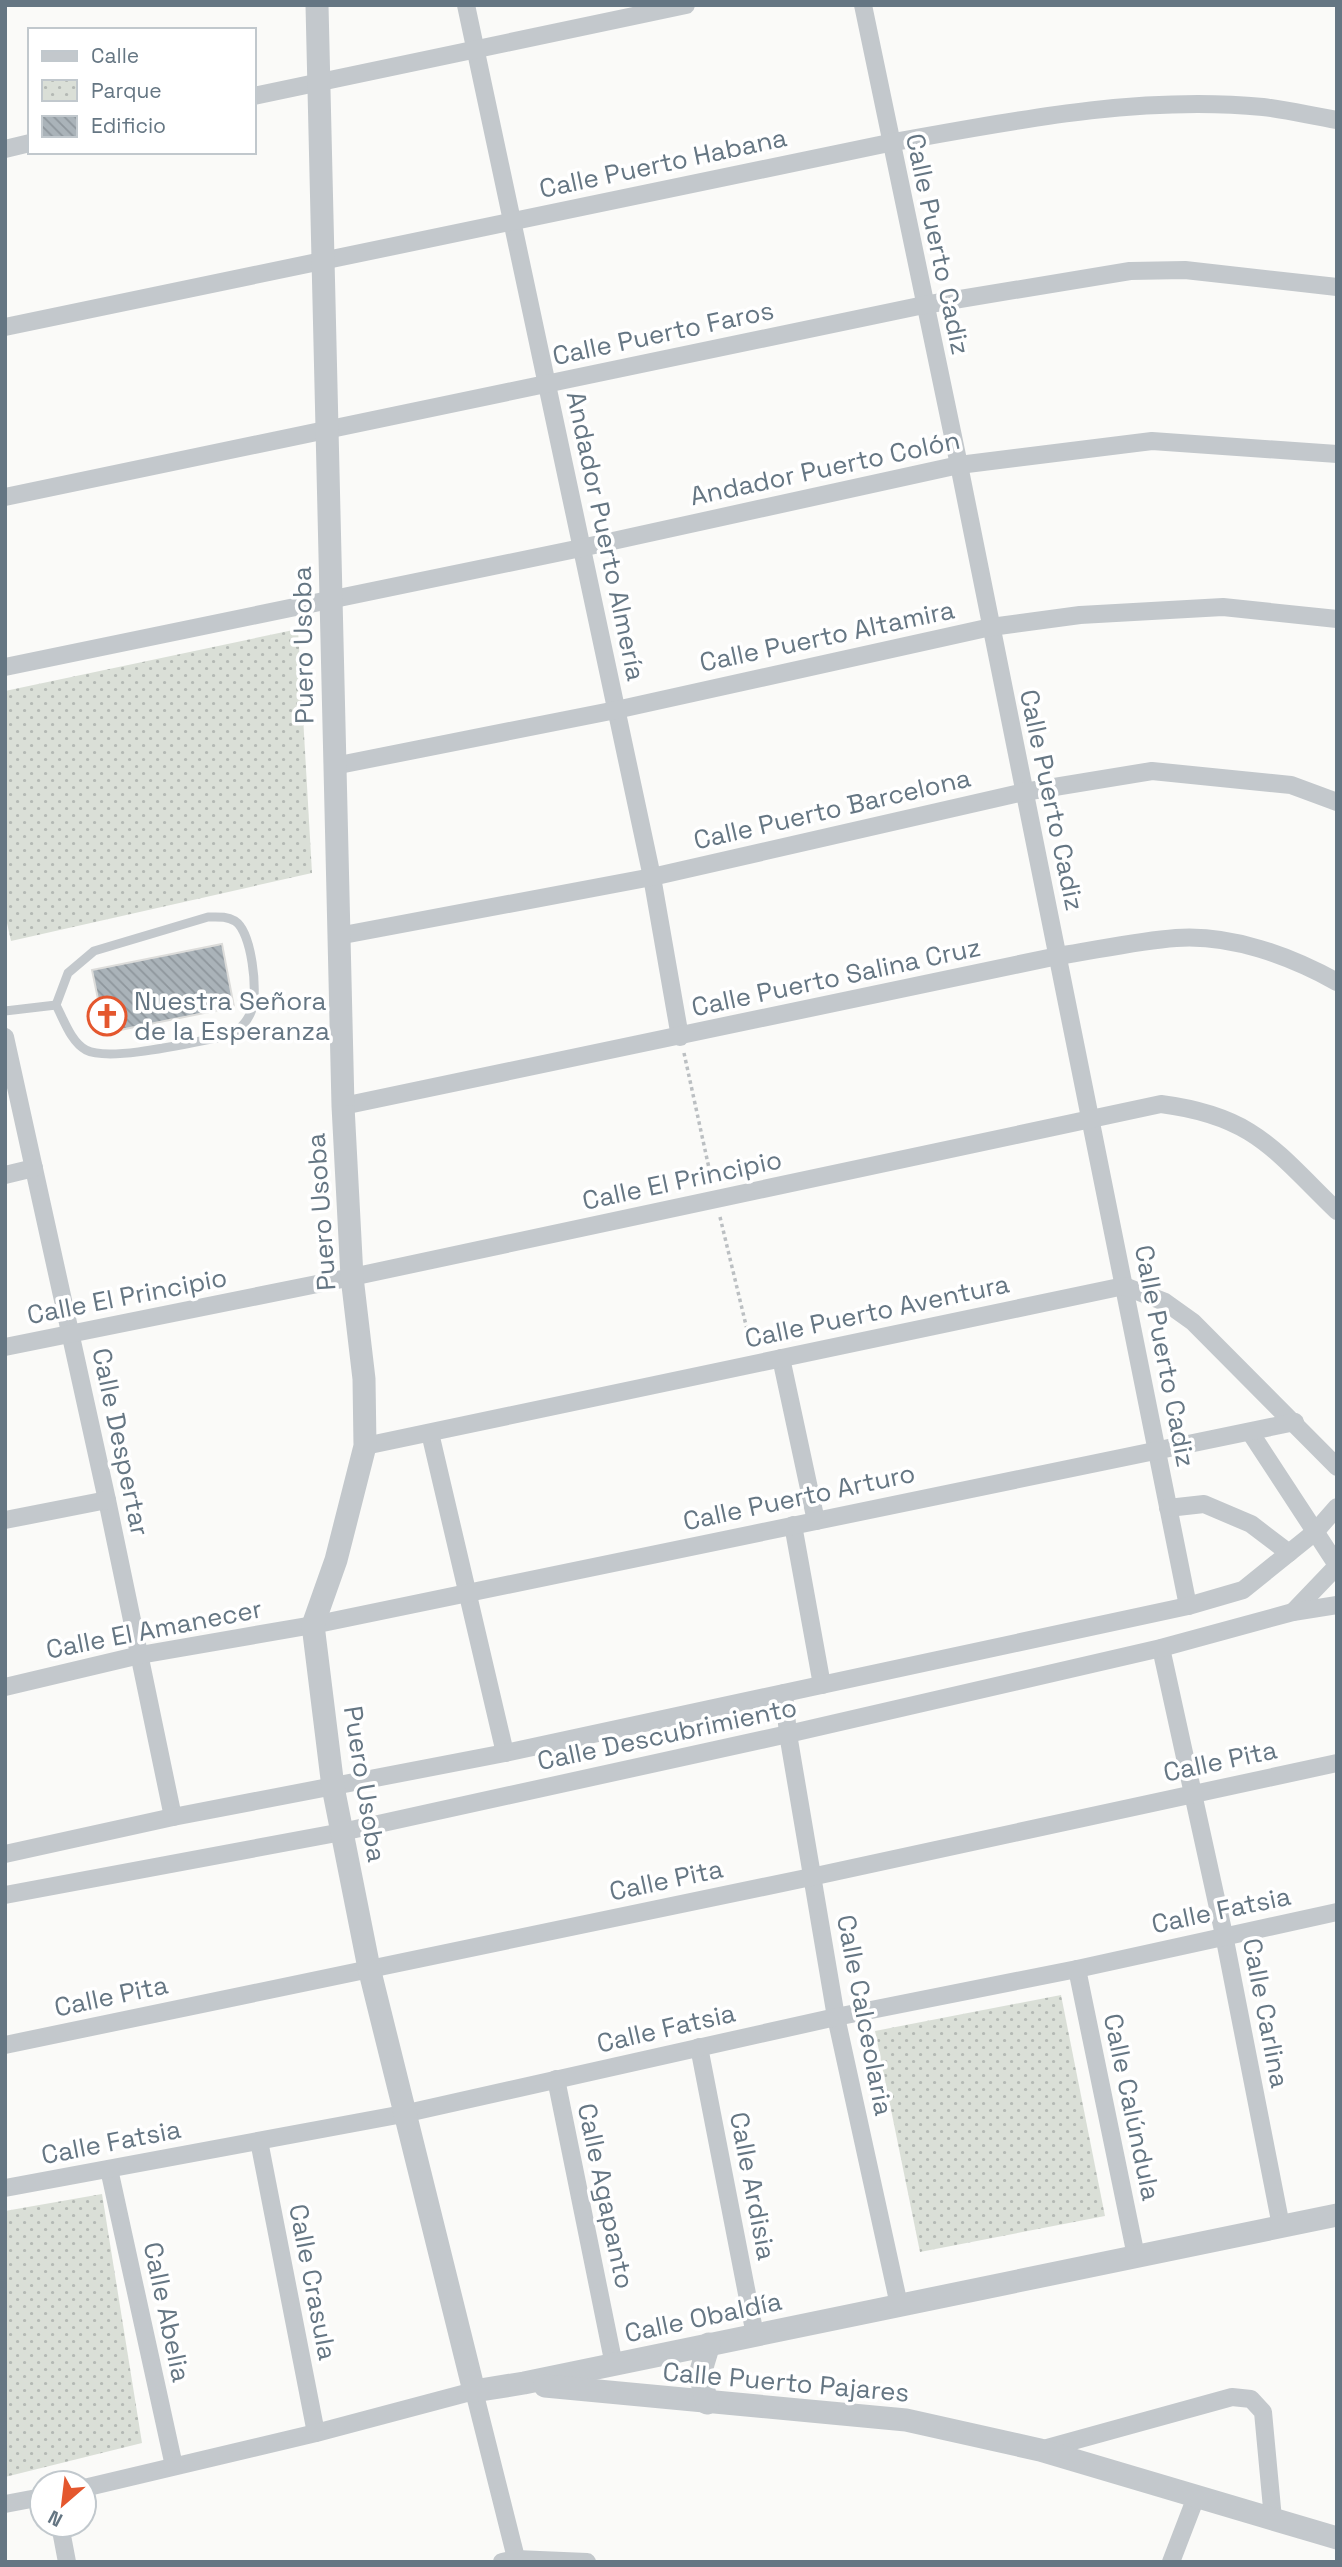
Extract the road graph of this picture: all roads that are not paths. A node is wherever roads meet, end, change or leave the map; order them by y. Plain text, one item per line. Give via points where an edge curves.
1 (317, 5) edge
2 (466, 5) edge
3 (686, 5) edge
4 (863, 5) edge
5 (475, 50) junction
6 (318, 83) junction
7 (256, 96) edge
8 (1337, 120) edge
9 (889, 143) junction
10 (28, 144) edge
11 (5, 149) edge
12 (513, 222) junction
13 (323, 261) junction
14 (1337, 288) edge
15 (924, 305) junction
16 (5, 327) edge
17 (547, 384) junction
18 (326, 430) junction
19 (1337, 454) edge
20 (959, 466) junction
21 (5, 496) edge
22 (581, 548) junction
23 (330, 598) junction
24 (1336, 614) edge
25 (990, 627) junction
26 (5, 667) edge
27 (616, 710) junction
28 (334, 766) junction
29 (1024, 792) junction
30 (1337, 802) edge
31 (652, 877) junction
32 (338, 936) junction
33 (1058, 956) junction
34 (1337, 982) edge
35 (56, 1005) junction
36 (5, 1011) edge
37 (5, 1037) edge
38 (680, 1037) junction
39 (342, 1106) junction
40 (1091, 1120) junction
41 (34, 1168) junction
42 (5, 1175) edge
43 (1337, 1211) edge
44 (352, 1278) junction
45 (1124, 1286) junction
46 (71, 1333) junction
47 (5, 1347) edge
48 (781, 1358) junction
49 (1295, 1422) junction
50 (1250, 1432) junction
51 (430, 1433) junction
52 (365, 1446) junction
53 (1156, 1451) junction
54 (1337, 1467) edge
55 (107, 1500) junction
56 (1337, 1507) edge
57 (1168, 1508) junction
58 (5, 1520) edge
59 (816, 1521) junction
60 (793, 1525) junction
61 (1315, 1532) junction
62 (1289, 1553) junction
63 (1337, 1565) edge
64 (468, 1592) junction
65 (1337, 1605) edge
66 (1188, 1606) junction
67 (1293, 1612) junction
68 (313, 1625) junction
69 (1161, 1648) junction
70 (140, 1655) junction
71 (822, 1685) junction
72 (5, 1687) edge
73 (784, 1693) junction
74 (788, 1734) junction
75 (505, 1753) junction
76 (1337, 1763) edge
77 (333, 1787) junction
78 (1192, 1794) junction
79 (173, 1817) junction
80 (342, 1832) junction
81 (5, 1854) edge
82 (811, 1877) junction
83 (5, 1895) edge
84 (1337, 1912) edge
85 (1224, 1935) junction
86 (369, 1968) junction
87 (1077, 1969) junction
88 (836, 2017) junction
89 (5, 2045) edge
90 (699, 2048) junction
91 (556, 2079) junction
92 (402, 2113) junction
93 (259, 2140) junction
94 (109, 2169) junction
95 (5, 2188) edge
96 (1337, 2215) edge
97 (1281, 2226) junction
98 (1136, 2256) junction
99 (899, 2305) junction
100 (755, 2335) junction
101 (709, 2344) junction
102 (614, 2365) junction
103 (524, 2383) junction
104 (474, 2391) junction
105 (707, 2403) junction
106 (316, 2433) junction
107 (1040, 2450) junction
108 (174, 2466) junction
109 (98, 2485) edge
110 (1196, 2497) junction
111 (28, 2500) edge
112 (5, 2504) edge
113 (1273, 2519) junction
114 (1337, 2538) edge
115 (63, 2539) edge
116 (512, 2561) edge
117 (67, 2562) edge
118 (587, 2562) edge
119 (1171, 2562) edge

1 - 6 street, Puero Usoba
2 - 5 street, Andador Puerto Almería
3 - 5 street
4 - 9 street, Calle Puerto Cadiz
5 - 6 street
5 - 12 street, Andador Puerto Almería
6 - 7 street
6 - 13 street, Puero Usoba
8 - 9 street, Calle Puerto Habana via 1264,107 1143,106 1022,119
9 - 12 street, Calle Puerto Habana
9 - 15 street, Calle Puerto Cadiz
10 - 11 street
12 - 13 street, Calle Puerto Habana
12 - 17 street, Andador Puerto Almería
13 - 16 street, Calle Puerto Habana
13 - 18 street, Puero Usoba
14 - 15 street, Calle Puerto Faros via 1185,270 1130,271
15 - 17 street, Calle Puerto Faros
15 - 20 street, Calle Puerto Cadiz
17 - 18 street, Calle Puerto Faros
17 - 22 street, Andador Puerto Almería
18 - 21 street, Calle Puerto Faros
18 - 23 street, Puero Usoba
19 - 20 street, Andador Puerto Colón via 1152,441
20 - 22 street, Andador Puerto Colón
20 - 25 street, Calle Puerto Cadiz
22 - 23 street, Andador Puerto Colón
22 - 27 street, Andador Puerto Almería
23 - 26 street, Andador Puerto Colón
23 - 28 street, Puero Usoba
24 - 25 street, Calle Puerto Altamira via 1223,607 1144,609
25 - 27 street, Calle Puerto Altamira
25 - 29 street, Calle Puerto Cadiz
27 - 28 street, Calle Puerto Altamira
27 - 31 street, Andador Puerto Almería
28 - 32 street, Puero Usoba
29 - 30 street, Calle Puerto Barcelona via 1153,771 1291,785
29 - 31 street, Calle Puerto Barcelona
29 - 33 street, Calle Puerto Cadiz
31 - 32 street, Calle Puerto Barcelona
31 - 38 street, Andador Puerto Almería
32 - 39 street, Puero Usoba
33 - 34 street, Calle Puerto Salina Cruz via 1178,938 1216,941 1293,960
33 - 38 street, Calle Puerto Salina Cruz
33 - 40 street, Calle Puerto Cadiz
35 - 35 lane via 68,973 94,951 208,917 230,919 245,933 255,999 243,1026 232,1035 98,1054 85,1050 72,1037
35 - 36 lane
37 - 41 street, Calle Despertar
38 - 39 street, Calle Puerto Salina Cruz
39 - 44 street, Puero Usoba
40 - 43 street, Calle El Principio via 1161,1104 1197,1109 1235,1122 1272,1146
40 - 44 street, Calle El Principio
40 - 45 street, Calle Puerto Cadiz
41 - 42 street
41 - 46 street, Calle Despertar
44 - 46 street, Calle El Principio
44 - 52 street, Puero Usoba
45 - 48 street, Calle Puerto Aventura
45 - 49 street via 1165,1302 1193,1322
45 - 53 street, Calle Puerto Cadiz
46 - 47 street, Calle El Principio
46 - 55 street, Calle Despertar
48 - 51 street, Calle Puerto Aventura
48 - 59 street
49 - 50 street, Calle Puerto Arturo
49 - 54 street
50 - 53 street, Calle Puerto Arturo
50 - 61 street
51 - 52 street, Calle Puerto Aventura
51 - 64 street
52 - 68 street, Puero Usoba via 336,1560
53 - 57 street, Calle Puerto Cadiz
53 - 59 street, Calle Puerto Arturo
55 - 58 street
55 - 70 street, Calle Despertar
56 - 61 street, Calle Descubrimiento
57 - 62 street via 1204,1504 1251,1524
57 - 66 street, Calle Puerto Cadiz
59 - 60 street, Calle Puerto Arturo
60 - 64 street, Calle Puerto Arturo
60 - 71 street
61 - 62 street, Calle Descubrimiento
61 - 63 street
62 - 66 street, Calle Descubrimiento via 1243,1591
63 - 67 street
64 - 68 street, Calle Puerto Arturo
64 - 75 street
65 - 67 street, Calle Descubrimiento
66 - 71 street, Calle Descubrimiento
67 - 69 street, Calle Descubrimiento
68 - 70 street, Calle El Amanecer
68 - 77 street, Puero Usoba
69 - 74 street, Calle Descubrimiento
69 - 78 street, Calle Carlina
70 - 72 street, Calle El Amanecer
70 - 79 street, Calle Despertar
71 - 73 street, Calle Descubrimiento
73 - 74 street, Calle Calceolaria
73 - 75 street, Calle Descubrimiento
74 - 80 street, Calle Descubrimiento
74 - 82 street, Calle Calceolaria
75 - 77 street, Calle Descubrimiento
76 - 78 street, Calle Pita
77 - 79 street, Calle Descubrimiento
77 - 80 street, Puero Usoba
78 - 82 street, Calle Pita
78 - 85 street, Calle Carlina
79 - 81 street, Calle Descubrimiento
80 - 83 street, Calle Descubrimiento
80 - 86 street, Puero Usoba
82 - 86 street, Calle Pita
82 - 88 street, Calle Calceolaria
84 - 85 street, Calle Fatsia
85 - 87 street, Calle Fatsia
85 - 97 street, Calle Carlina
86 - 89 street, Calle Pita
86 - 92 street, Puero Usoba
87 - 88 street, Calle Fatsia
87 - 98 street, Calle Calúndula
88 - 90 street, Calle Fatsia
88 - 99 street, Calle Calceolaria
90 - 91 street, Calle Fatsia
90 - 100 street, Calle Ardisia
91 - 92 street, Calle Fatsia
91 - 102 street, Calle Agapanto
92 - 93 street, Calle Fatsia
92 - 104 street, Puero Usoba
93 - 94 street, Calle Fatsia
93 - 106 street, Calle Crasula
94 - 95 street, Calle Fatsia
94 - 108 street, Calle Abelia
96 - 97 street, Calle Obaldía
97 - 98 street, Calle Obaldía
98 - 99 street, Calle Obaldía
99 - 100 street, Calle Obaldía
100 - 101 street, Calle Obaldía
101 - 102 street, Calle Obaldía
101 - 105 street via 700,2374
102 - 103 street, Calle Obaldía
103 - 104 street, Calle Obaldía
103 - 105 street, Calle Puerto Pajares
104 - 106 street, Calle Obaldía
104 - 116 street
105 - 107 street, Calle Puerto Pajares via 906,2420
106 - 108 street, Calle Obaldía
107 - 110 street, Calle Puerto Pajares
107 - 113 street, Calle Puerto Pajares via 1232,2397 1251,2399 1263,2412
108 - 109 street, Calle Obaldía
110 - 113 street, Calle Puerto Pajares
110 - 119 street
111 - 112 street
113 - 114 street, Calle Puerto Pajares
115 - 117 street
116 - 118 street

